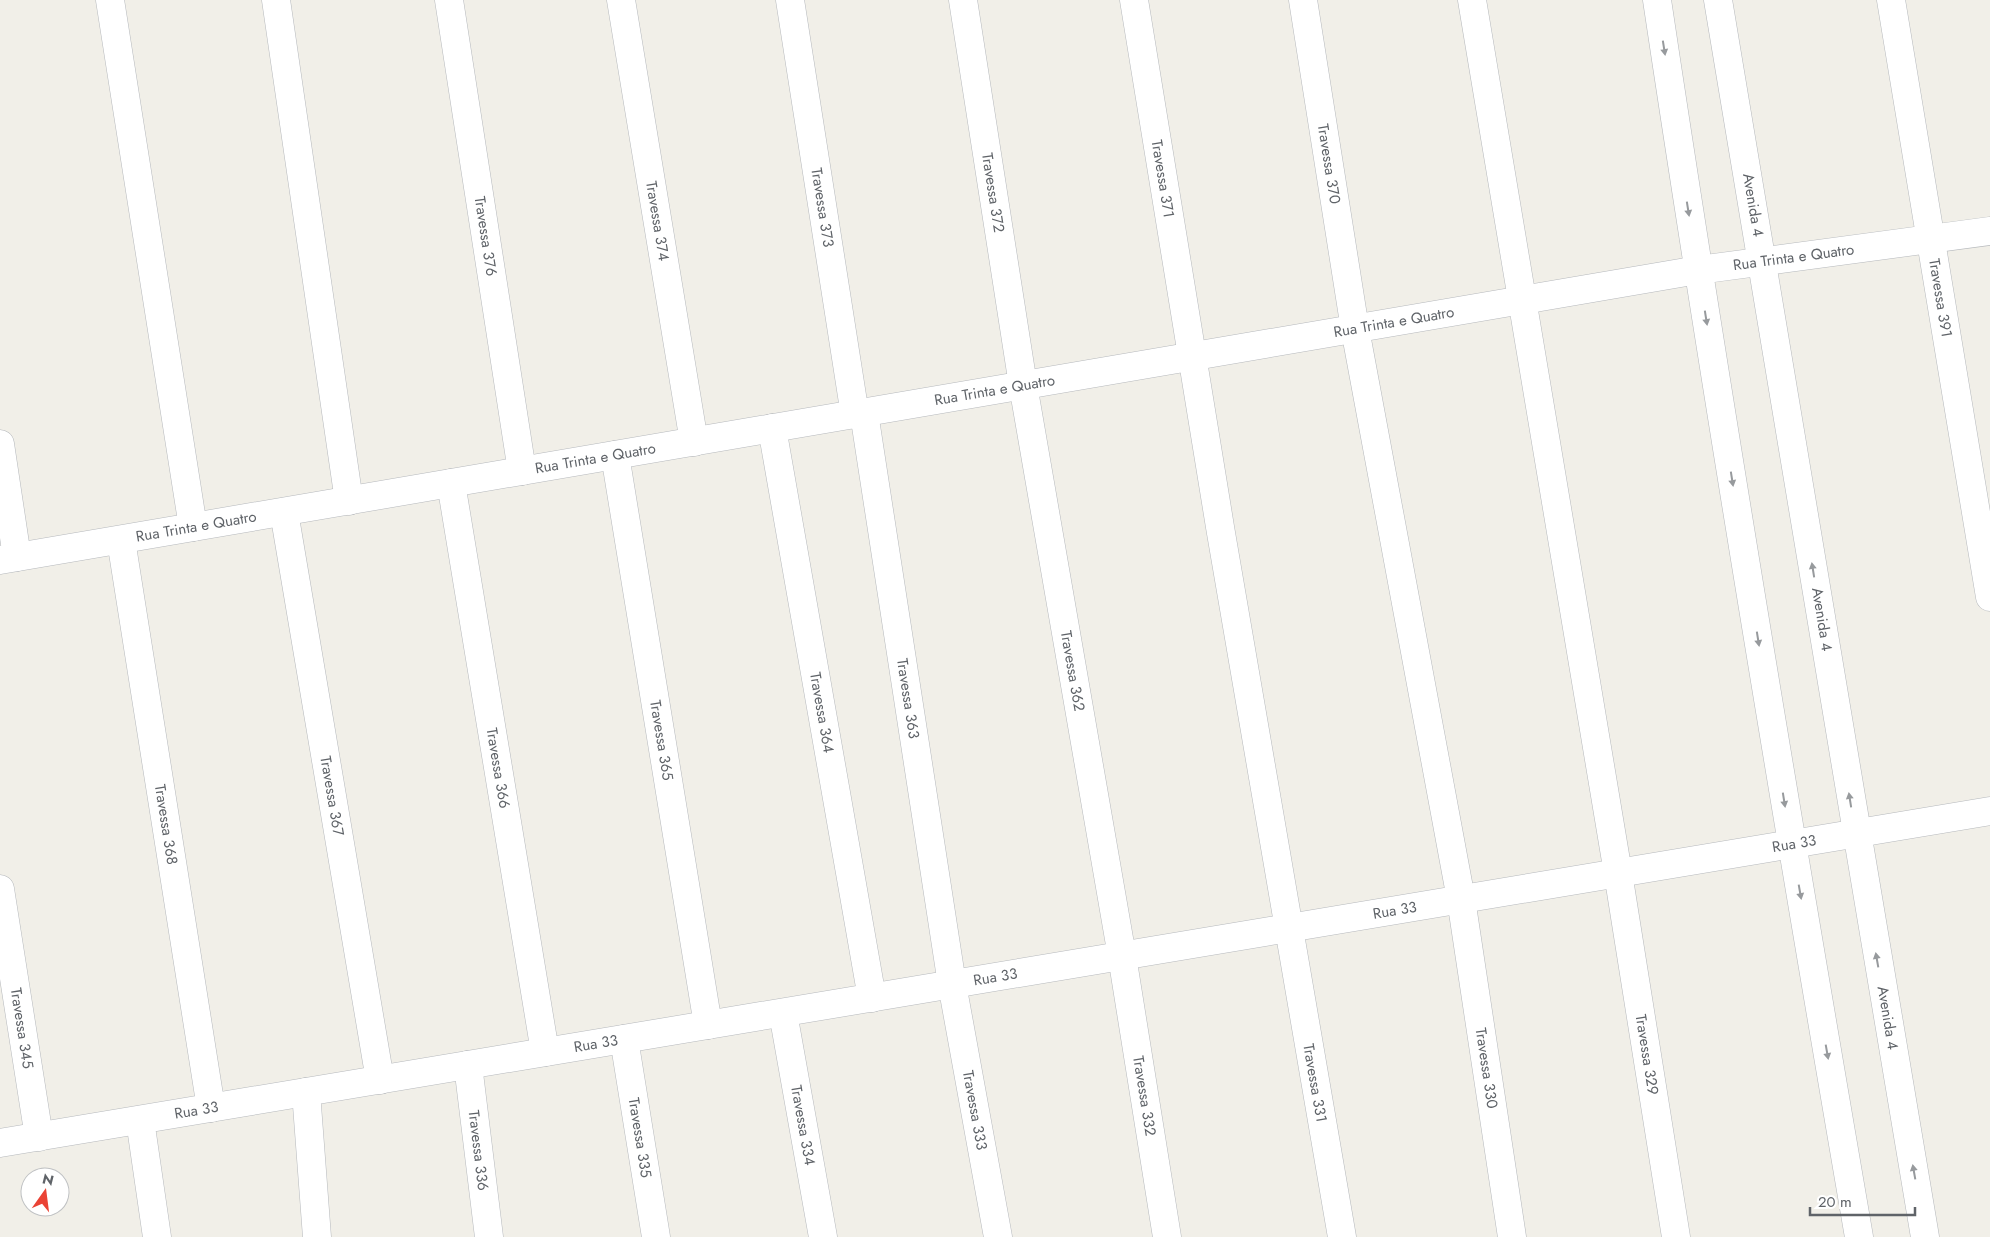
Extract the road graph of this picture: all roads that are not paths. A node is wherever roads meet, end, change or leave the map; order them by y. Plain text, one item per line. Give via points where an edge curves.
1 (110, 0) edge
2 (276, 0) edge
3 (449, 0) edge
4 (621, 0) edge
5 (790, 0) edge
6 (963, 0) edge
7 (1134, 0) edge
8 (1303, 0) edge
9 (1472, 0) edge
10 (1657, 0) edge
11 (1718, 0) edge
12 (1891, 0) edge
13 (1990, 231) edge
14 (1930, 240) junction
15 (1764, 263) junction
16 (1698, 270) junction
17 (1522, 300) junction
18 (1355, 329) junction
19 (1191, 357) junction
20 (1023, 386) junction
21 (860, 414) junction
22 (772, 428) junction
23 (694, 442) junction
24 (0, 444) edge
25 (615, 455) junction
26 (522, 471) junction
27 (451, 483) junction
28 (349, 501) junction
29 (284, 512) junction
30 (192, 527) junction
31 (121, 540) junction
32 (8, 559) edge
33 (1990, 597) edge
34 (1990, 811) edge
35 (1856, 833) junction
36 (1791, 844) junction
37 (1618, 873) junction
38 (0, 890) edge
39 (1461, 899) junction
40 (1287, 928) junction
41 (1122, 956) junction
42 (952, 984) junction
43 (872, 998) junction
44 (783, 1013) junction
45 (708, 1025) junction
46 (624, 1039) junction
47 (545, 1052) junction
48 (468, 1065) junction
49 (380, 1080) junction
50 (306, 1092) junction
51 (211, 1108) junction
52 (140, 1120) junction
53 (40, 1137) junction
54 (0, 1143) edge
55 (157, 1237) edge
56 (317, 1237) edge
57 (488, 1237) edge
58 (656, 1237) edge
59 (824, 1237) edge
60 (998, 1237) edge
61 (1167, 1237) edge
62 (1342, 1237) edge
63 (1512, 1237) edge
64 (1676, 1237) edge
65 (1859, 1237) edge
66 (1925, 1237) edge

1 - 30 street
2 - 28 street
3 - 26 street, Travessa 376
4 - 23 street, Travessa 374
5 - 21 street, Travessa 373
6 - 20 street, Travessa 372
7 - 19 street, Travessa 371
8 - 18 street, Travessa 370
9 - 17 street
10 -> 16 street
11 - 15 street, Avenida 4
12 - 14 street, Travessa 391
13 - 14 street, Rua Trinta e Quatro
14 - 15 street, Rua Trinta e Quatro
14 - 33 street, Travessa 391
15 - 16 street, Rua Trinta e Quatro
35 -> 15 street, Avenida 4
16 - 17 street, Rua Trinta e Quatro
16 -> 36 street
17 - 18 street, Rua Trinta e Quatro
17 - 37 street, Travessa 329
18 - 19 street, Rua Trinta e Quatro
18 - 39 street, Travessa 370
19 - 20 street, Rua Trinta e Quatro
19 - 40 street, Travessa 371
20 - 21 street, Rua Trinta e Quatro
20 - 41 street, Travessa 362
21 - 22 street, Rua Trinta e Quatro
21 - 42 street, Travessa 363
22 - 23 street, Rua Trinta e Quatro
22 - 43 street, Travessa 364
23 - 25 street, Rua Trinta e Quatro
24 - 32 street
25 - 26 street, Rua Trinta e Quatro
25 - 45 street, Travessa 365
26 - 27 street, Rua Trinta e Quatro
27 - 28 street, Rua Trinta e Quatro
27 - 47 street, Travessa 366
28 - 29 street, Rua Trinta e Quatro
29 - 30 street, Rua Trinta e Quatro
29 - 49 street, Travessa 367
30 - 31 street, Rua Trinta e Quatro
31 - 32 street, Rua Trinta e Quatro
31 - 51 street, Travessa 368
34 - 35 street, Rua 33
35 - 36 street, Rua 33
66 -> 35 street, Avenida 4
36 - 37 street, Rua 33
36 -> 65 street
37 - 39 street, Rua 33
37 - 64 street, Travessa 329
38 - 53 street, Travessa 345
39 - 40 street, Rua 33
39 - 63 street, Travessa 330
40 - 41 street, Rua 33
40 - 62 street, Travessa 331
41 - 42 street, Rua 33
41 - 61 street, Travessa 332
42 - 43 street, Rua 33
42 - 60 street, Travessa 333
43 - 44 street, Rua 33
44 - 45 street, Rua 33
44 - 59 street, Travessa 334
45 - 46 street, Rua 33
46 - 47 street, Rua 33
46 - 58 street, Travessa 335
47 - 48 street, Rua 33
48 - 49 street, Rua 33
48 - 57 street, Travessa 336
49 - 50 street, Rua 33
50 - 51 street, Rua 33
50 - 56 street
51 - 52 street, Rua 33
52 - 53 street, Rua 33
52 - 55 street
53 - 54 street, Rua 33

